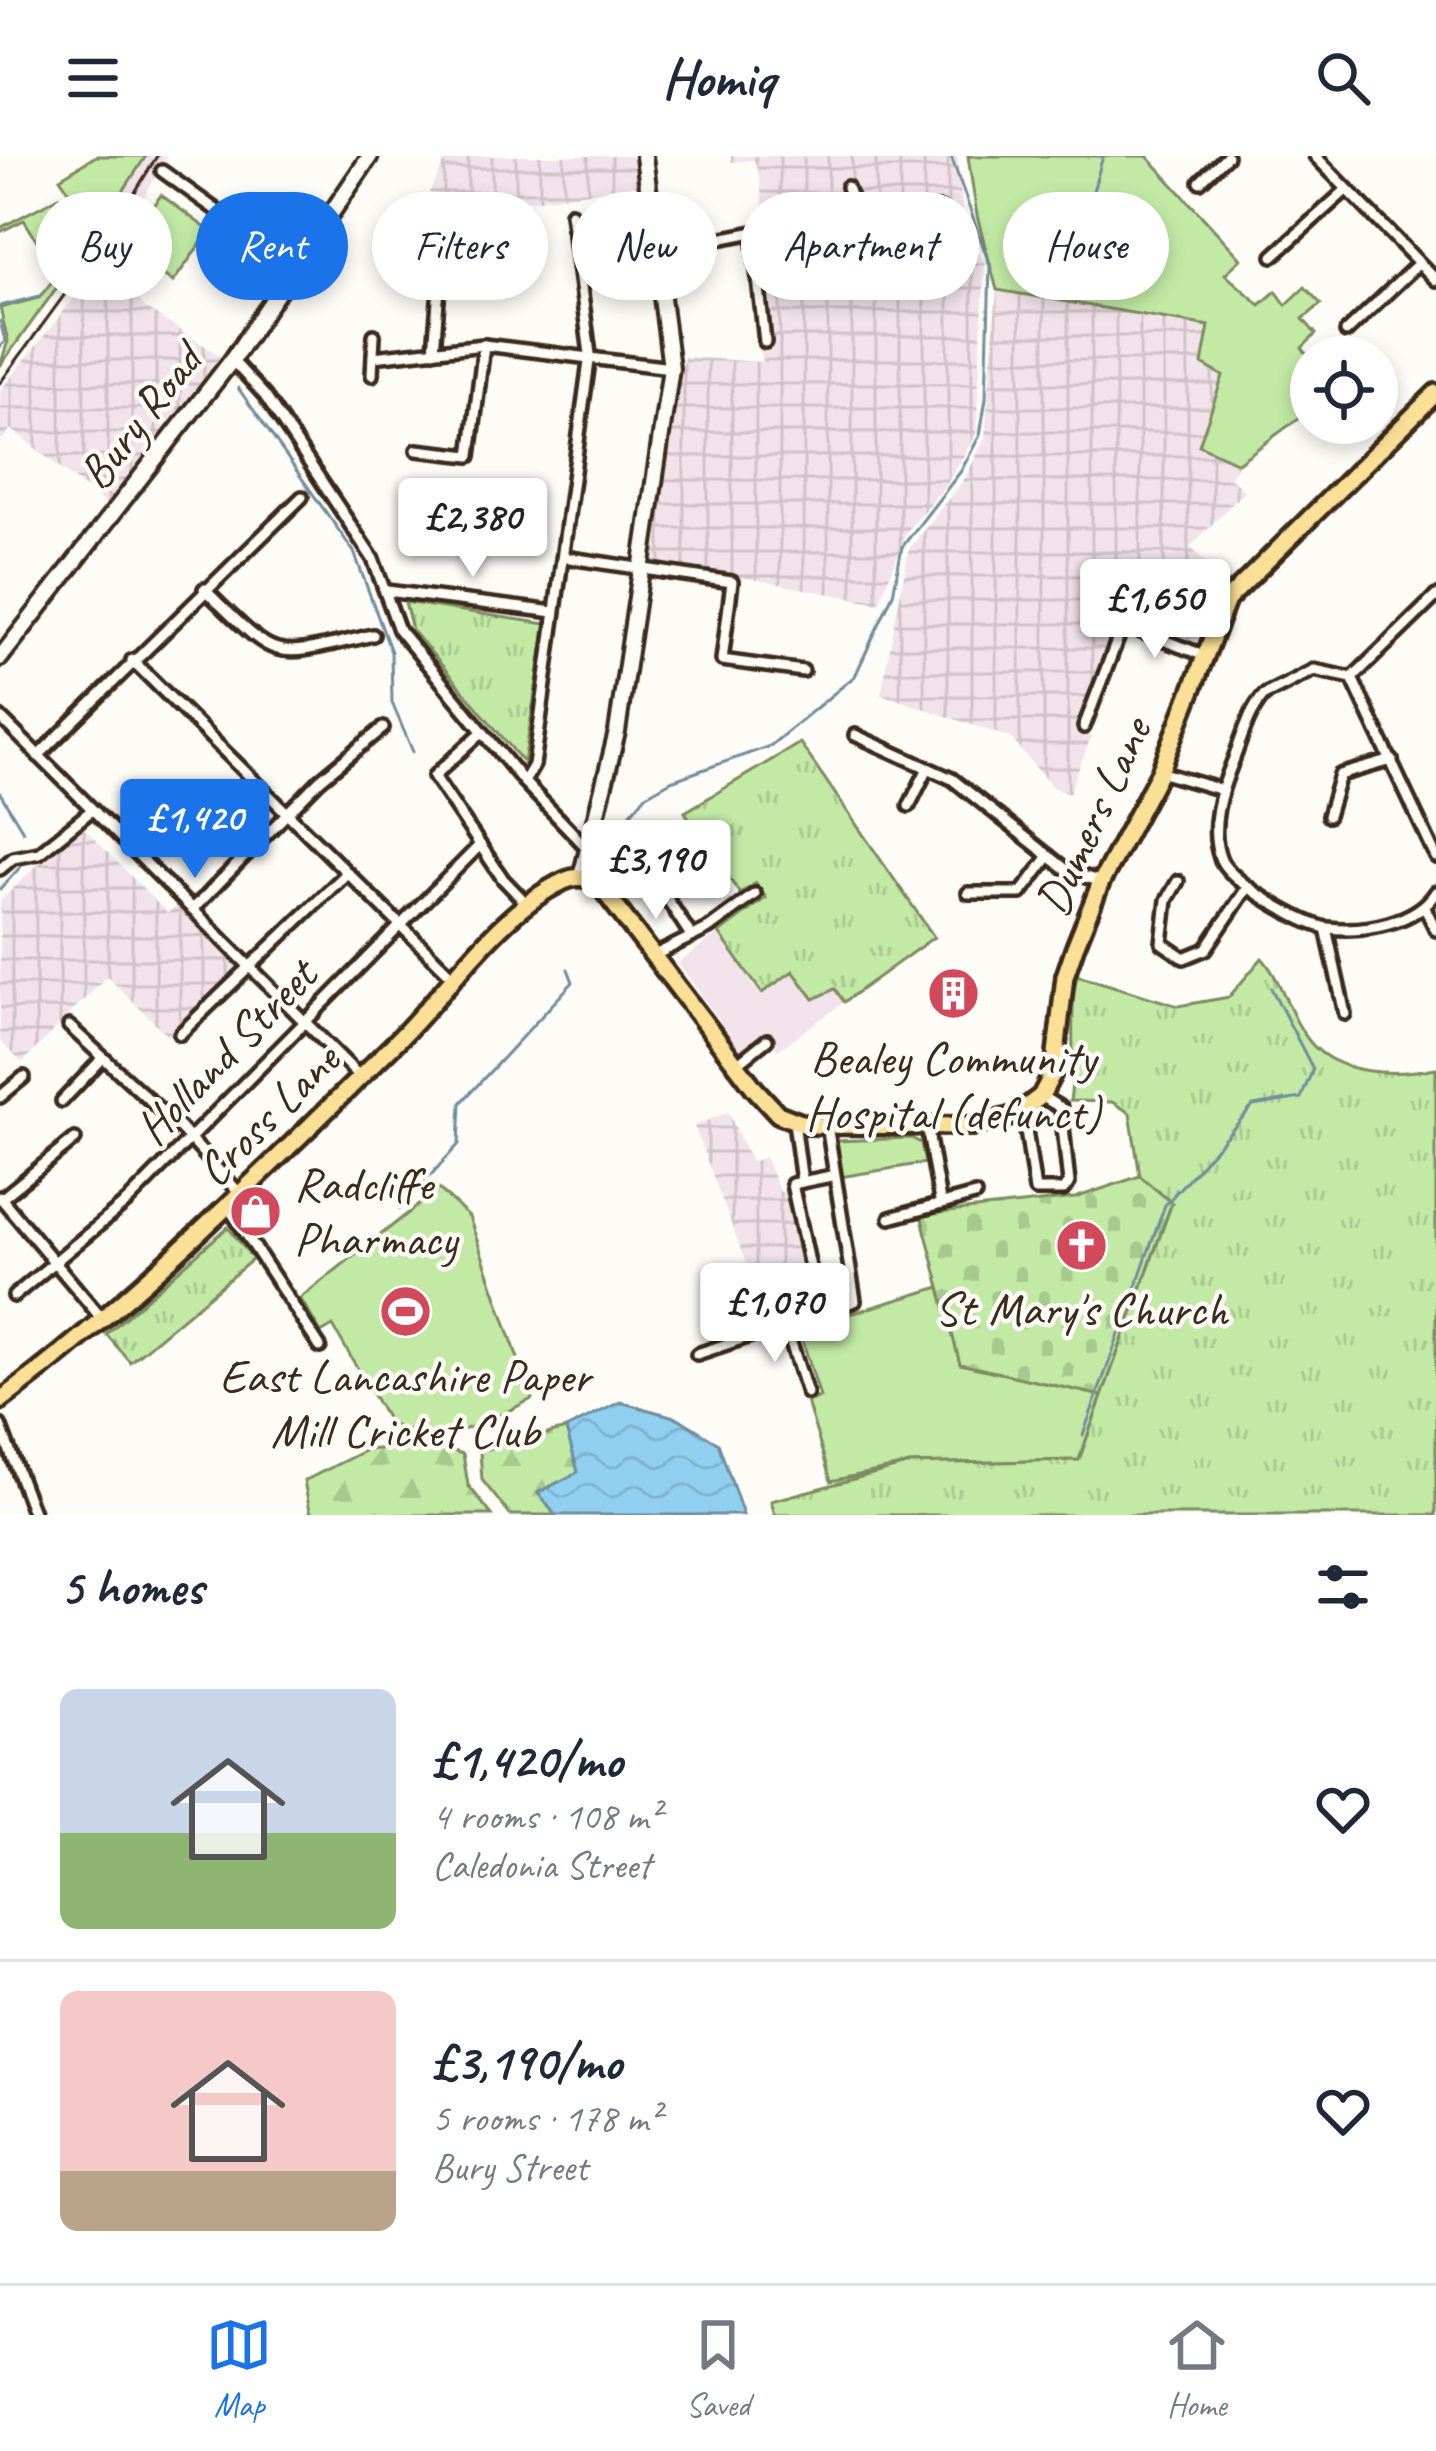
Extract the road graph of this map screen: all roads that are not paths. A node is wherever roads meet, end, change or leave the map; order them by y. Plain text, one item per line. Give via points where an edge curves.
1 (370, 156) edge
2 (644, 156) edge
3 (1227, 156) edge
4 (1315, 156) edge
5 (163, 171) dead end
6 (1200, 182) dead end
7 (847, 187) dead end
8 (1347, 189) junction
9 (347, 192) edge
10 (649, 192) edge
11 (849, 192) edge
12 (196, 195) edge
13 (571, 213) dead end
14 (1273, 256) dead end
15 (1419, 263) junction
16 (1436, 280) edge
17 (275, 300) edge
18 (438, 300) edge
19 (663, 300) edge
20 (760, 300) edge
21 (1346, 332) dead end
22 (374, 335) dead end
23 (765, 342) dead end
24 (484, 345) junction
25 (434, 351) junction
26 (590, 354) junction
27 (373, 357) junction
28 (232, 360) junction
29 (671, 368) junction
30 (372, 375) dead end
31 (1436, 393) edge
32 (417, 450) dead end
33 (302, 497) dead end
34 (563, 557) junction
35 (643, 569) junction
36 (203, 589) junction
37 (386, 591) junction
38 (1436, 596) edge
39 (1424, 608) junction
40 (554, 612) junction
41 (1436, 621) edge
42 (373, 635) dead end
43 (1203, 655) junction
44 (0, 658) edge
45 (132, 660) junction
46 (803, 671) dead end
47 (1352, 678) junction
48 (0, 717) edge
49 (1084, 727) dead end
50 (383, 728) dead end
51 (482, 732) junction
52 (855, 736) dead end
53 (38, 755) junction
54 (1392, 760) junction
55 (928, 768) junction
56 (1160, 772) junction
57 (524, 782) junction
58 (1222, 790) junction
59 (909, 806) dead end
60 (92, 810) junction
61 (287, 812) junction
62 (1328, 816) dead end
63 (1436, 816) edge
64 (1420, 822) junction
65 (479, 846) junction
66 (587, 848) junction
67 (1049, 856) junction
68 (1436, 857) edge
69 (0, 869) edge
70 (346, 874) junction
71 (581, 877) junction
72 (1178, 880) dead end
73 (1101, 882) junction
74 (657, 883) dead end
75 (1247, 888) junction
76 (1436, 892) edge
77 (968, 893) dead end
78 (755, 894) dead end
79 (528, 905) junction
80 (1425, 908) junction
81 (192, 910) junction
82 (399, 924) junction
83 (1326, 928) junction
84 (1436, 930) edge
85 (692, 937) junction
86 (656, 955) junction
87 (250, 968) junction
88 (455, 979) junction
89 (1345, 1014) dead end
90 (303, 1021) junction
91 (69, 1026) dead end
92 (180, 1034) dead end
93 (767, 1040) dead end
94 (102, 1059) junction
95 (737, 1064) junction
96 (359, 1076) junction
97 (25, 1077) dead end
98 (1041, 1096) junction
99 (0, 1097) edge
100 (62, 1101) dead end
101 (1022, 1110) junction
102 (794, 1123) junction
103 (827, 1125) junction
104 (927, 1126) junction
105 (75, 1139) dead end
106 (189, 1140) junction
107 (831, 1175) junction
108 (797, 1183) junction
109 (975, 1195) dead end
110 (242, 1196) junction
111 (1, 1198) edge
112 (940, 1202) junction
113 (229, 1208) junction
114 (890, 1218) dead end
115 (54, 1262) junction
116 (14, 1297) dead end
117 (820, 1313) junction
118 (103, 1320) junction
119 (785, 1324) junction
120 (320, 1346) dead end
121 (697, 1354) dead end
122 (807, 1393) dead end
123 (0, 1401) edge
124 (0, 1425) edge
125 (29, 1514) edge

1 - 9 street, Bury Road
2 - 10 street
3 - 6 street
4 - 8 street
5 - 12 street
7 - 11 street
8 - 14 street
8 - 15 street
13 - 26 street
15 - 16 street
15 - 21 street
17 - 28 street, Bury Road
18 - 25 street
19 - 29 street
20 - 23 street
22 - 27 street
24 - 25 street
24 - 26 street
24 - 32 street via 470,456
25 - 27 street
26 - 29 street
26 - 34 street
27 - 30 street
28 - 37 street via 265,396
28 - 44 street, Bury Road
29 - 35 street
31 - 43 main road, Dumers Lane via 1227,600
33 - 36 street
34 - 35 street
34 - 40 street
35 - 46 street via 732,582 722,661
35 - 66 street via 617,732
36 - 42 street via 275,652
36 - 45 street
37 - 40 street
37 - 51 street via 399,630
38 - 39 street
39 - 41 street
39 - 47 street
40 - 57 street via 534,765
43 - 49 street via 1123,625
43 - 56 main road, Dumers Lane
45 - 53 street
45 - 61 street
47 - 54 street
47 - 58 street via 1315,670 1264,695
48 - 53 street
50 - 61 street
51 - 57 street
51 - 65 street via 434,776
52 - 55 street
53 - 60 street
54 - 62 street via 1340,775
54 - 64 street
55 - 59 street
55 - 67 street
56 - 58 street
56 - 73 main road, Dumers Lane
57 - 66 street
58 - 75 street via 1222,861
60 - 69 street via 39,853
60 - 81 street
61 - 70 street
61 - 81 street
63 - 64 street
64 - 68 street
65 - 79 street
65 - 82 street, Holland Street
66 - 71 street
67 - 73 street
67 - 77 street via 1021,893
70 - 82 street
70 - 87 street
71 - 79 main road, Cross Lane
71 - 86 main road via 604,891
72 - 75 street via 1162,943 1184,958 1206,950
73 - 98 main road, Dumers Lane via 1065,976 1054,1071
74 - 85 street
75 - 83 street
76 - 80 street
78 - 85 street
79 - 88 main road, Cross Lane
80 - 83 street via 1406,920
80 - 84 street
81 - 87 street
82 - 88 street
82 - 90 street, Holland Street
83 - 89 street
85 - 86 street
86 - 95 main road
87 - 90 street
87 - 92 street
88 - 96 main road, Cross Lane
90 - 96 street
90 - 106 street, Holland Street
91 - 94 street
93 - 95 street
94 - 100 street
94 - 106 street
95 - 102 main road
96 - 110 main road, Cross Lane
97 - 99 street
98 - 101 main road
98 - 101 street via 1061,1108 1069,1183 1063,1190 1035,1190
101 - 104 main road via 998,1123
102 - 103 main road
102 - 108 street
103 - 104 main road
103 - 107 street
104 - 112 street
105 - 111 street
106 - 110 street
106 - 115 street, Holland Street
107 - 108 street
107 - 117 street via 855,1301
108 - 117 street
109 - 112 street
110 - 113 main road, Cross Lane
111 - 115 street
112 - 114 street
113 - 118 main road, Cross Lane
113 - 120 street
115 - 116 street, Holland Street
115 - 118 street
117 - 119 street
118 - 123 main road, Cross Lane
119 - 121 street
119 - 122 street
124 - 125 street

